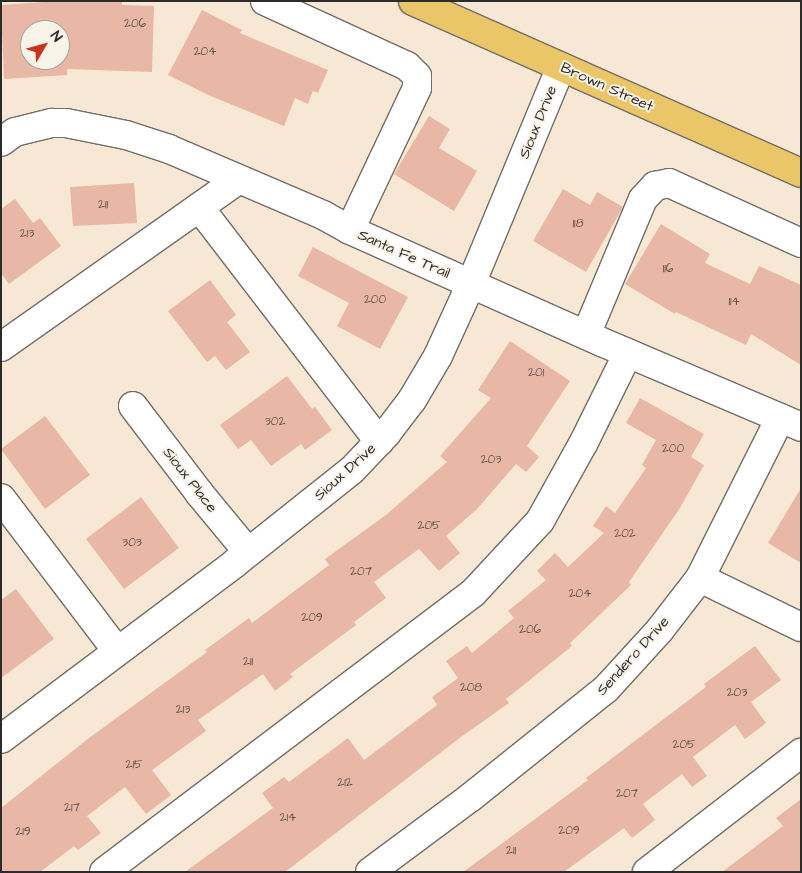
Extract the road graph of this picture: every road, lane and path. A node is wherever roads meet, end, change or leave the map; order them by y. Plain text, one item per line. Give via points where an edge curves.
1 (265, 1) edge
2 (413, 1) edge
3 (561, 67) junction
4 (1, 142) edge
5 (801, 173) edge
6 (239, 179) junction
7 (199, 207) junction
8 (350, 230) junction
9 (801, 243) edge
10 (472, 284) junction
11 (586, 335) junction
12 (1, 347) edge
13 (628, 353) junction
14 (134, 406) dead end
15 (791, 423) edge
16 (379, 442) junction
17 (1, 498) edge
18 (248, 552) junction
19 (700, 578) junction
20 (801, 627) edge
21 (117, 651) junction
22 (1, 739) edge
23 (801, 753) edge
24 (104, 872) edge
25 (370, 872) edge
26 (647, 872) edge

1 - 8 street via 407,66 416,76 417,88
2 - 3 main road, Brown Street
3 - 5 main road, Brown Street
3 - 10 street, Sioux Drive
4 - 6 street, Santa Fe Trail via 15,132 66,123 126,135 169,149
6 - 7 street
6 - 8 street, Santa Fe Trail via 323,214
7 - 12 street
7 - 16 street
8 - 10 street, Santa Fe Trail
9 - 11 street via 669,183 655,186 643,199
10 - 11 street, Santa Fe Trail
10 - 16 street, Sioux Drive via 412,400
11 - 13 street, Santa Fe Trail
13 - 15 street, Santa Fe Trail
13 - 24 street via 540,521 473,594
14 - 18 street, Sioux Place
15 - 19 street, Sendero Drive
16 - 18 street, Sioux Drive via 352,470
17 - 21 street
18 - 21 street, Sioux Drive
19 - 20 street
19 - 25 street, Sendero Drive via 659,631 606,689 471,797
21 - 22 street, Sioux Drive
23 - 26 street

